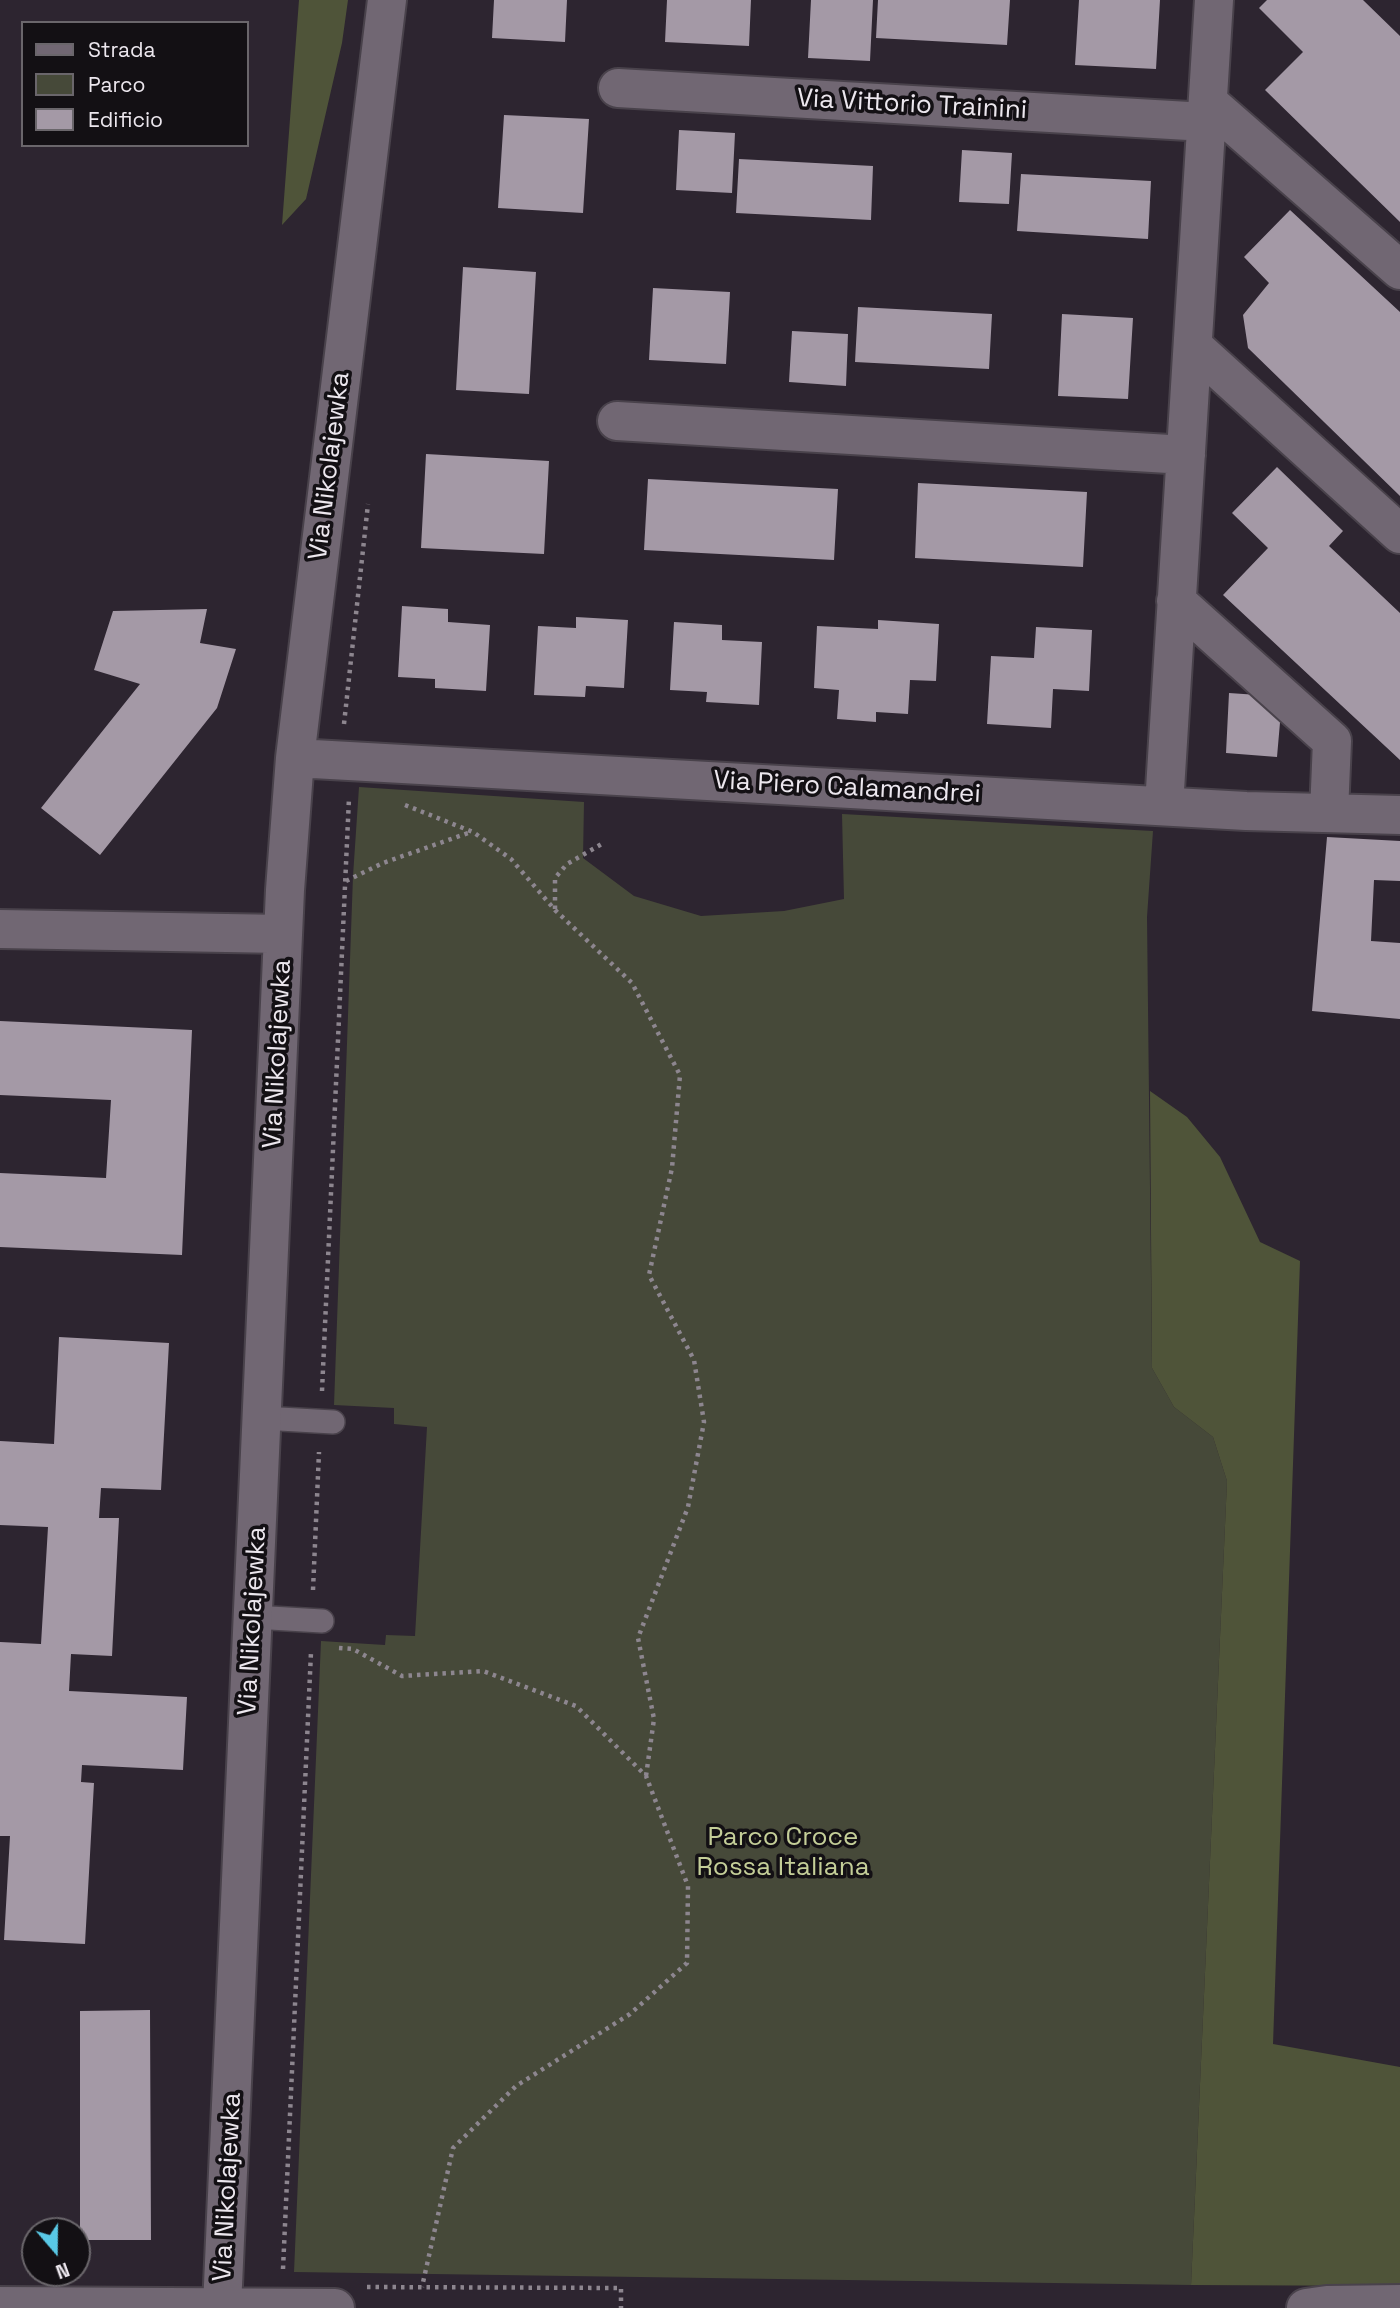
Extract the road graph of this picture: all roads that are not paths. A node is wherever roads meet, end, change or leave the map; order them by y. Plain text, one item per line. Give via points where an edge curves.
1 (387, 0) edge
2 (1214, 0) edge
3 (618, 88) dead end
4 (1207, 112) junction
5 (1400, 270) edge
6 (1193, 346) junction
7 (617, 421) dead end
8 (1186, 455) junction
9 (1400, 534) edge
10 (1176, 601) junction
11 (295, 758) junction
12 (1164, 806) junction
13 (1329, 813) junction
14 (1400, 815) edge
15 (0, 929) edge
16 (283, 934) junction
17 (262, 1418) junction
18 (327, 1422) road end
19 (253, 1618) junction
20 (317, 1621) road end
21 (351, 2298) edge
22 (1400, 2304) edge
23 (0, 2306) edge
24 (222, 2307) edge
25 (282, 2308) edge
26 (1306, 2308) edge

1 - 11 street, Via Nikolajewka
2 - 4 street
3 - 4 street, Via Vittorio Trainini
4 - 5 street
4 - 6 street
6 - 8 street
6 - 9 street
7 - 8 street
8 - 10 street
10 - 12 street
10 - 13 street via 1332,741
11 - 12 street, Via Piero Calamandrei
11 - 16 street, Via Nikolajewka
12 - 13 street, Via Piero Calamandrei
13 - 14 street, Via Piero Calamandrei
15 - 16 street, Via Nikolajewka
16 - 17 street, Via Nikolajewka
17 - 18 lane
17 - 19 street, Via Nikolajewka
19 - 20 lane
19 - 24 street, Via Nikolajewka
21 - 25 street
22 - 26 street
23 - 24 street
24 - 25 street

